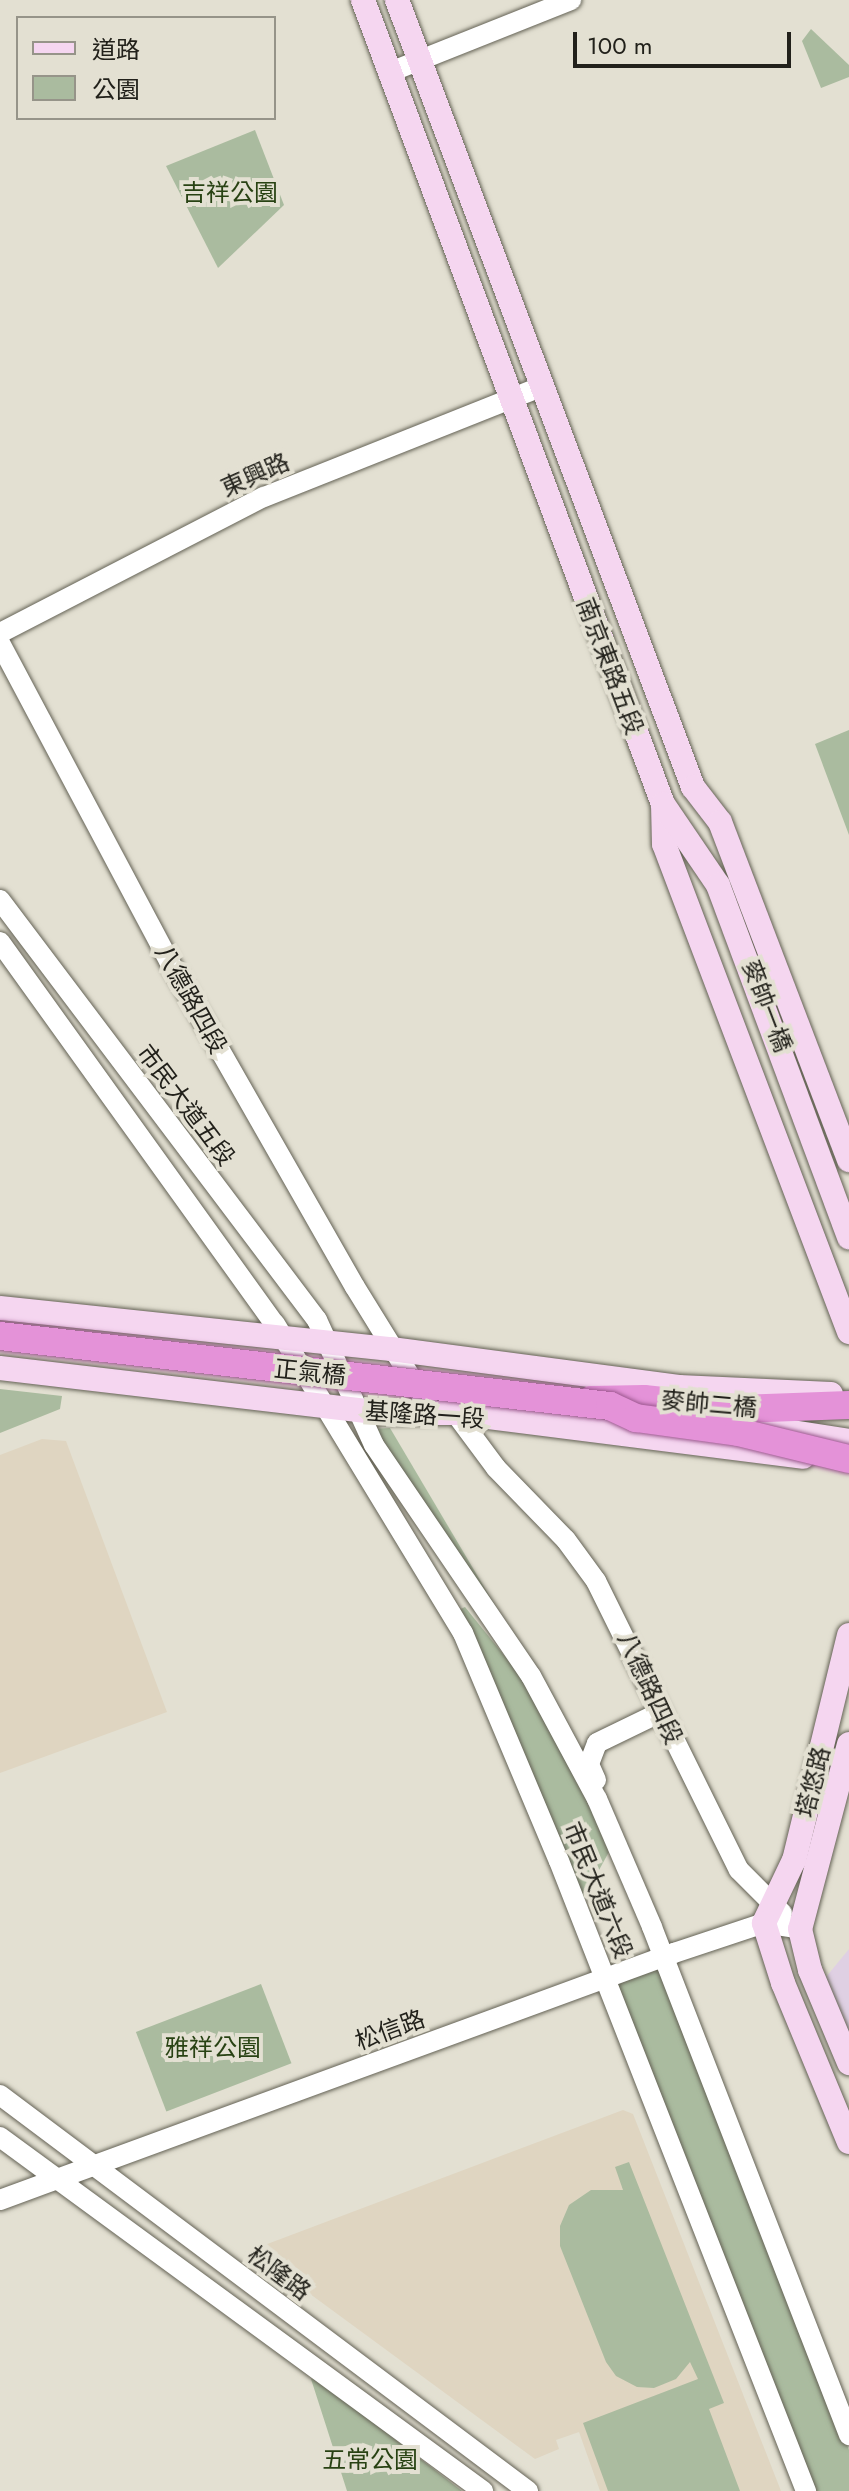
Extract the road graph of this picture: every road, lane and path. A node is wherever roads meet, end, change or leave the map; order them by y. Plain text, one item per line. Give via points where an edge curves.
1 (363, 0) edge
2 (397, 0) edge
3 (571, 0) edge
4 (419, 61) junction
5 (390, 72) junction
6 (541, 387) junction
7 (511, 400) junction
8 (0, 633) edge
9 (0, 643) edge
10 (693, 787) junction
11 (663, 804) junction
12 (716, 874) junction
13 (0, 900) edge
14 (0, 942) edge
15 (849, 1160) edge
16 (849, 1222) edge
17 (849, 1237) edge
18 (0, 1308) edge
19 (90, 1318) junction
20 (849, 1332) edge
21 (1, 1336) edge
22 (284, 1337) junction
23 (329, 1343) junction
24 (391, 1349) junction
25 (0, 1368) edge
26 (74, 1376) junction
27 (849, 1394) edge
28 (569, 1401) junction
29 (849, 1405) edge
30 (328, 1406) junction
31 (610, 1406) junction
32 (356, 1409) junction
33 (446, 1414) junction
34 (849, 1419) edge
35 (849, 1443) edge
36 (849, 1457) edge
37 (849, 1635) edge
38 (661, 1712) junction
39 (849, 1744) edge
40 (624, 1863) junction
41 (768, 1914) junction
42 (800, 1929) junction
43 (663, 1958) junction
44 (605, 1978) junction
45 (849, 2063) edge
46 (0, 2095) edge
47 (0, 2137) edge
48 (849, 2142) edge
49 (93, 2166) junction
50 (56, 2180) junction
51 (0, 2200) edge
52 (849, 2435) edge
53 (483, 2491) edge
54 (528, 2491) edge
55 (806, 2491) edge

1 - 5 main road, 南京東路五段
2 - 4 main road, 南京東路五段
3 - 4 street
4 - 5 street
4 - 6 main road, 南京東路五段
5 - 7 main road, 南京東路五段
6 - 7 street, 東興路
6 - 10 main road, 南京東路五段
7 - 8 street, 東興路 via 264,497
7 - 11 main road, 南京東路五段
9 - 24 street, 八德路四段 via 169,961
10 - 12 main road, 麥帥一橋
10 - 15 main road, 南京東路五段 via 720,822
11 - 12 main road
11 - 20 main road, 南京東路五段 via 664,844
12 - 16 main road, 麥帥一橋
12 - 17 main road, 麥帥一橋
13 - 23 street, 市民大道五段 via 317,1320
14 - 22 street
18 - 19 main road
19 - 22 main road
19 - 26 main road
21 - 28 highway, 正氣橋, bridge
21 - 31 highway, 正氣橋, bridge
22 - 23 main road
22 - 30 street, 市民大道六段
23 - 24 main road
23 - 32 street, 市民大道六段
24 - 27 main road via 679,1387
24 - 33 street, 八德路四段
25 - 26 main road, 基隆路一段
26 - 30 main road, 基隆路一段
28 - 29 highway, 麥帥二橋, bridge via 644,1399 808,1410
28 - 35 highway, 正氣橋, bridge via 642,1420
30 - 32 main road, 基隆路一段
30 - 44 street, 市民大道六段 via 463,1633
31 - 34 highway, 麥帥二橋 via 638,1399
31 - 36 highway, 正氣橋, bridge via 636,1418 738,1432
32 - 33 main road, 基隆路一段
32 - 40 street, 市民大道六段 via 447,1559 531,1676
33 - 35 main road via 474,1393
33 - 36 main road, 基隆路一段 via 758,1453
33 - 38 street, 八德路四段 via 566,1540 596,1581
37 - 41 main road, 塔悠路 via 794,1860
38 - 40 street via 597,1743 590,1752 589,1764
38 - 41 street, 八德路四段 via 739,1870
39 - 42 main road, 塔悠路
40 - 43 street, 市民大道六段
41 - 42 street, 八德路四段
41 - 43 street, 松信路
41 - 48 main road, 八德路四段
42 - 45 main road via 810,1970
43 - 44 street, 松信路
43 - 52 street, 市民大道六段
44 - 49 street, 松信路
44 - 55 street, 市民大道六段
46 - 49 street, 松隆路
47 - 50 street
49 - 50 street, 松信路
49 - 54 street, 松隆路
50 - 51 street, 松信路
50 - 53 street

